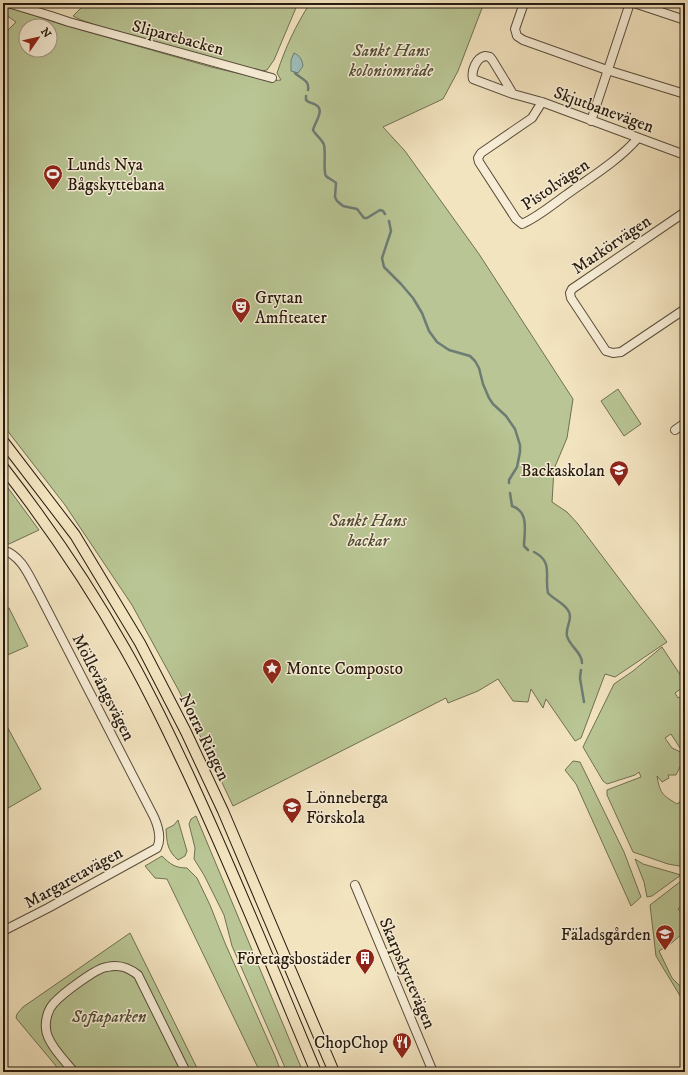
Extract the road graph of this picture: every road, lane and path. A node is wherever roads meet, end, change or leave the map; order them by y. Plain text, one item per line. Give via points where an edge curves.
1 (8, 3) edge
2 (524, 3) edge
3 (630, 3) edge
4 (634, 3) edge
5 (685, 20) edge
6 (607, 70) junction
7 (272, 78) dead end
8 (513, 94) junction
9 (685, 94) edge
10 (542, 102) junction
11 (591, 121) junction
12 (638, 138) junction
13 (685, 155) edge
14 (685, 212) edge
15 (685, 309) edge
16 (685, 423) edge
17 (675, 430) dead end
18 (3, 441) edge
19 (3, 467) edge
20 (3, 550) edge
21 (157, 848) joint
22 (355, 885) dead end
23 (3, 931) edge
24 (74, 1072) edge
25 (186, 1072) edge
26 (316, 1072) edge
27 (334, 1072) edge
28 (433, 1072) edge

1 - 7 street, Sliparebacken
2 - 6 street via 515,29 517,36
3 - 6 street
4 - 5 street
6 - 9 street
6 - 11 street
8 - 8 street, Skjutbanevägen via 473,79 472,74 481,57 490,57
8 - 10 street, Skjutbanevägen
10 - 11 street, Skjutbanevägen
10 - 12 street, Pistolvägen via 532,118 481,153 478,158 516,219 522,224 612,163
11 - 12 street, Skjutbanevägen
12 - 13 street, Skjutbanevägen
14 - 15 street, Markörvägen via 572,289 570,293 606,351 613,353 621,352
16 - 17 street
18 - 27 main road, Norra Ringen via 75,535 140,643 223,811
19 - 26 main road, Norra Ringen via 62,546 126,651 171,738 209,820
20 - 21 street, Möllevångsvägen via 20,560 72,657 154,817 159,837
21 - 23 street, Margaretavägen
22 - 28 street, Skarpskyttevägen
24 - 25 street via 50,1040 46,1029 48,1012 54,1003 98,970 116,966 126,967 138,975

